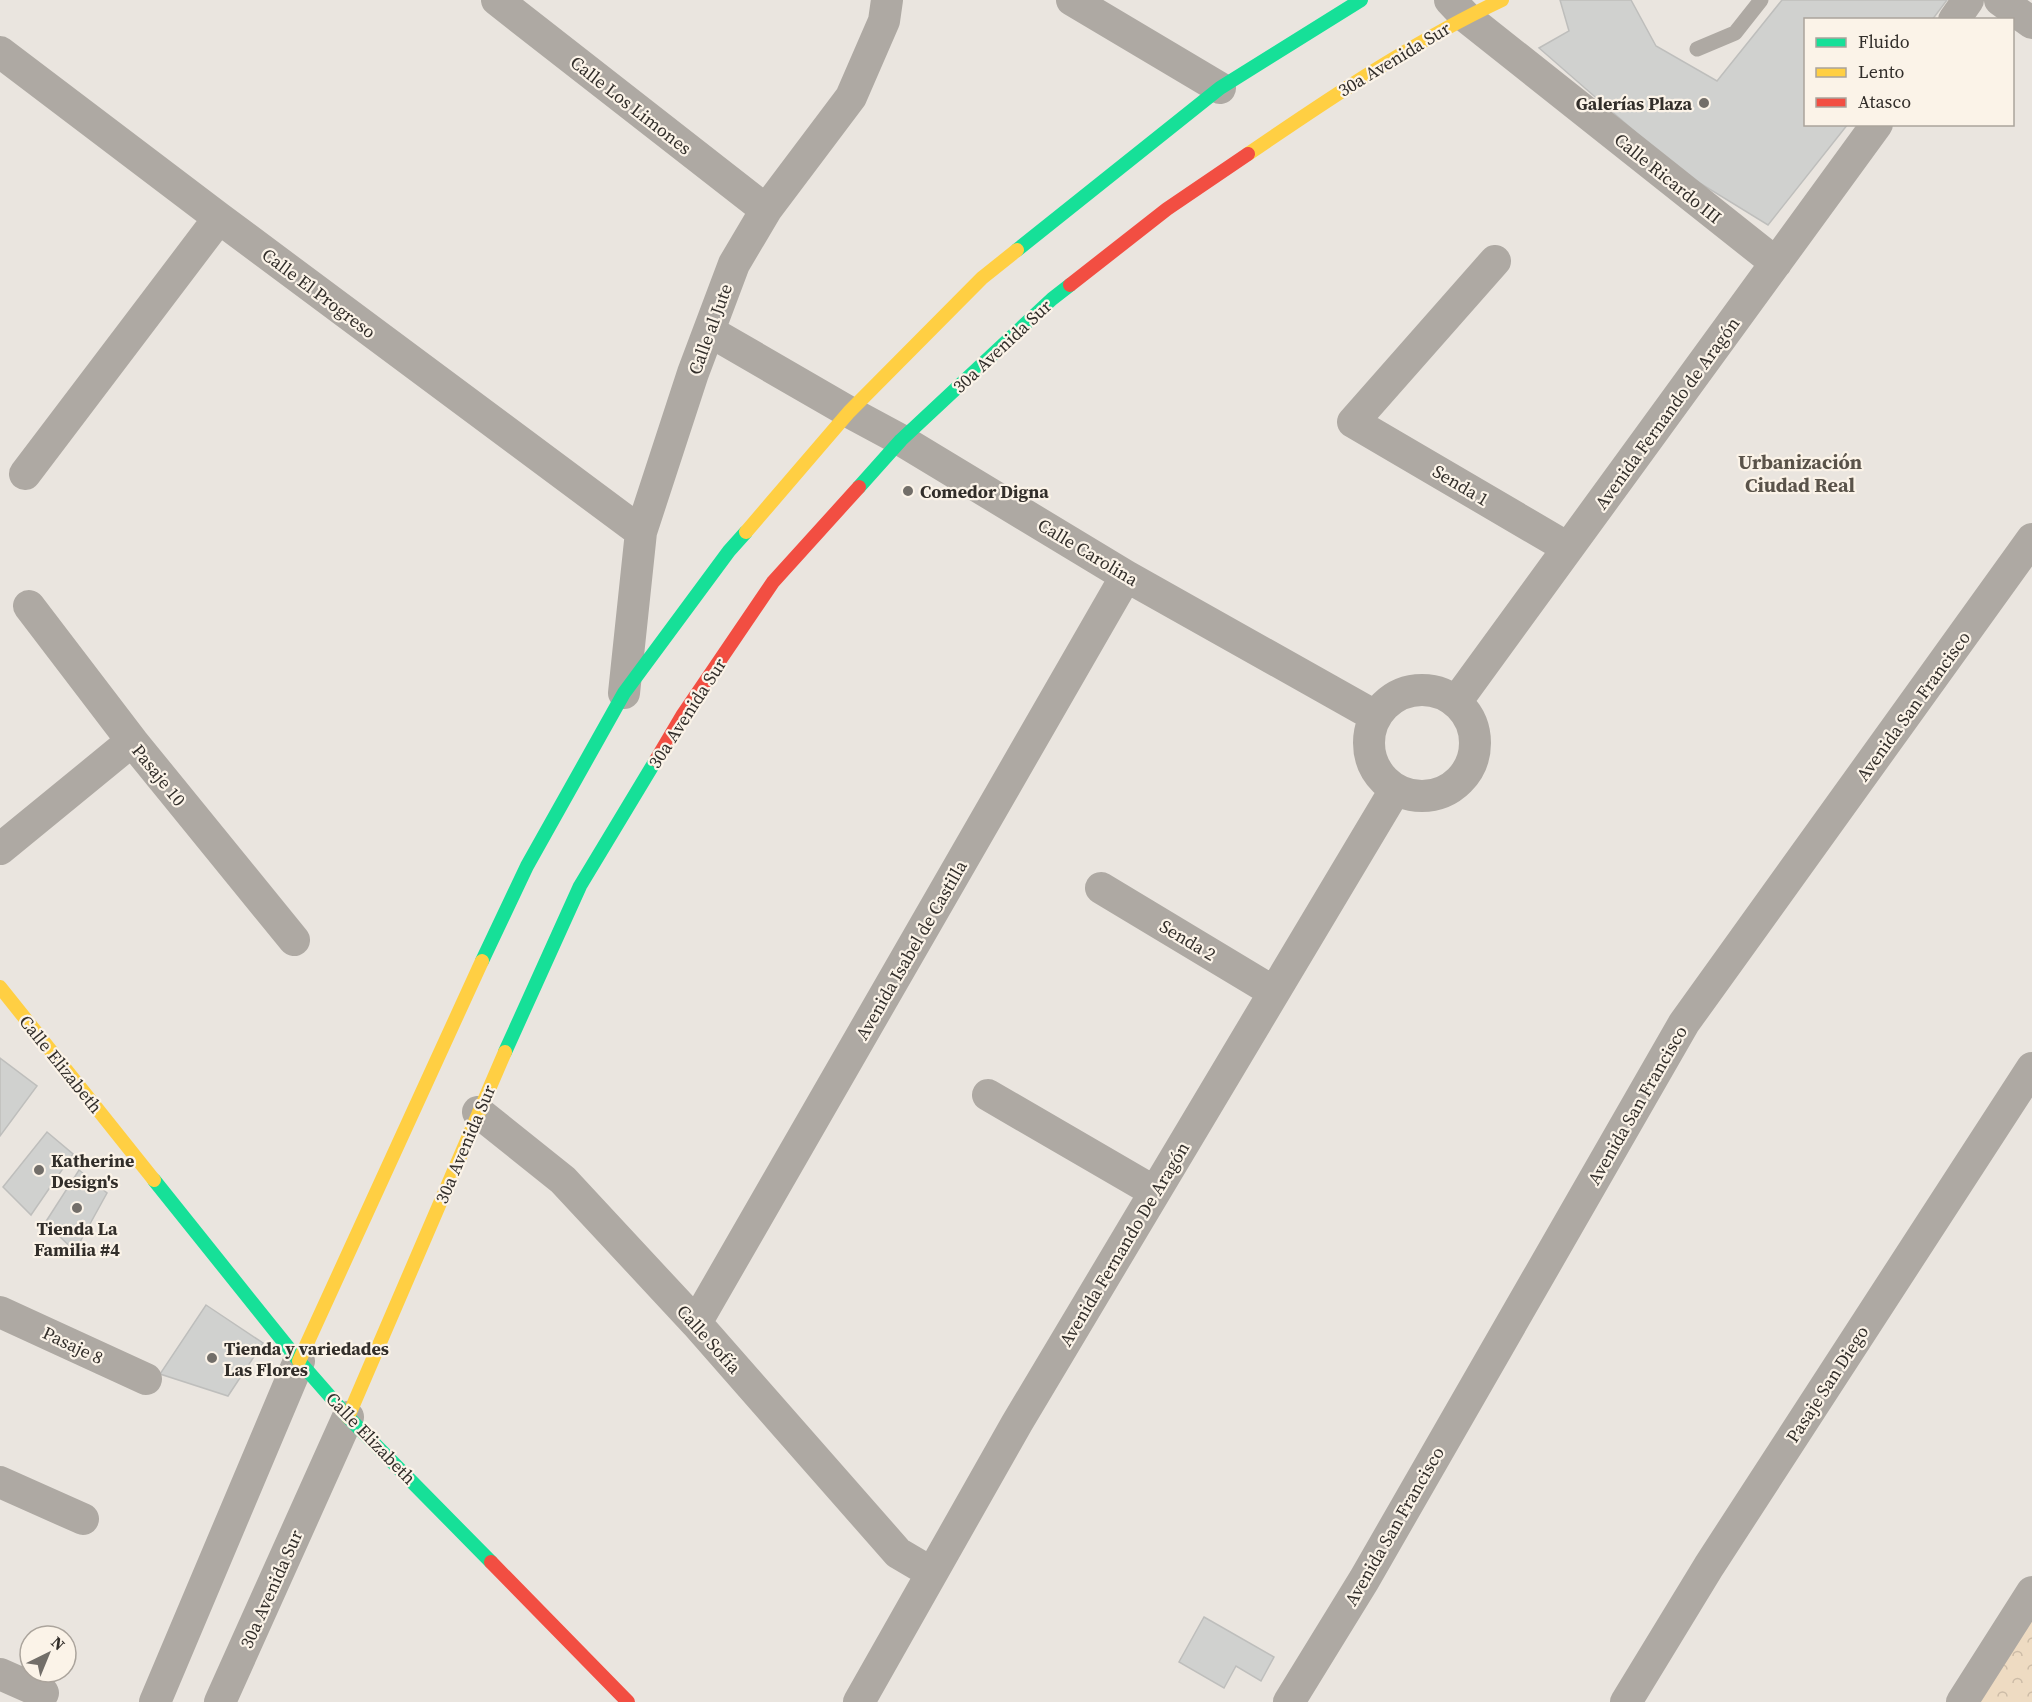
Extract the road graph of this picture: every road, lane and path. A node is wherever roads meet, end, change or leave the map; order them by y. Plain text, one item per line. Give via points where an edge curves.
1 (497, 0) edge
2 (887, 0) edge
3 (1072, 0) edge
4 (1361, 0) edge
5 (1502, 0) edge
6 (1761, 0) edge
7 (1968, 0) edge
8 (2000, 0) edge
9 (1458, 8) edge
10 (1955, 18) edge
11 (2032, 23) edge
12 (1697, 49) dead end
13 (0, 52) edge
14 (1220, 88) junction
15 (1876, 126) edge
16 (766, 210) junction
17 (219, 218) junction
18 (1495, 261) dead end
19 (1776, 263) junction
20 (709, 331) junction
21 (849, 412) junction
22 (901, 440) junction
23 (25, 474) dead end
24 (641, 532) junction
25 (2032, 539) edge
26 (1568, 548) junction
27 (1126, 576) junction
28 (29, 606) dead end
29 (624, 693) junction
30 (1456, 702) junction
31 (1375, 716) junction
32 (132, 741) junction
33 (1395, 790) junction
34 (0, 849) edge
35 (1101, 888) dead end
36 (294, 940) dead end
37 (0, 987) edge
38 (1274, 992) junction
39 (2032, 1068) edge
40 (988, 1095) dead end
41 (478, 1112) junction
42 (1155, 1192) junction
43 (0, 1312) edge
44 (696, 1323) junction
45 (299, 1361) junction
46 (146, 1379) dead end
47 (348, 1417) junction
48 (0, 1482) edge
49 (83, 1519) dead end
50 (932, 1573) junction
51 (2032, 1592) edge
52 (0, 1674) edge
53 (43, 1692) dead end
54 (155, 1702) edge
55 (220, 1702) edge
56 (628, 1702) edge
57 (859, 1702) edge
58 (1289, 1702) edge
59 (1626, 1702) edge
60 (1962, 1702) edge

1 - 16 street, Calle Los Limones
2 - 16 street, Calle al Jute via 884,21 851,97
3 - 14 street
4 - 14 street
5 - 9 street, 30a Avenida Sur
6 - 12 lane via 1735,33
7 - 10 street
8 - 11 street
9 - 19 street, Calle Ricardo III
9 - 22 street, 30a Avenida Sur via 1167,209 1052,299
13 - 17 street, Calle El Progreso
14 - 21 street via 982,278
15 - 19 street, Avenida Fernando de Aragón
16 - 20 street, Calle al Jute via 734,264
17 - 23 street
17 - 24 street, Calle El Progreso
18 - 26 street, Senda 1 via 1353,422
19 - 26 street, Avenida Fernando de Aragón
20 - 21 street, Calle Carolina
20 - 24 street, Calle al Jute
21 - 22 street, Calle Carolina
21 - 29 street via 729,551
22 - 27 street, Calle Carolina
22 - 41 street, 30a Avenida Sur via 773,582 682,716 580,886
24 - 29 street, Calle al Jute
25 - 58 street, Avenida San Francisco via 1684,1023 1364,1580
26 - 30 street, Avenida Fernando de Aragón
27 - 31 street, Calle Carolina
27 - 44 street, Avenida Isabel de Castilla
28 - 32 street, Pasaje 10
29 - 45 street via 527,867
30 - 31 street via 1439,692 1402,692 1386,702
30 - 33 street via 1469,717 1475,736 1474,756 1467,774 1452,788 1434,795 1414,796
31 - 33 street via 1368,736 1370,758 1380,776
32 - 34 street
32 - 36 street, Pasaje 10
33 - 38 street, Avenida Fernando De Aragón
35 - 38 street, Senda 2
37 - 45 street, Calle Elizabeth
38 - 42 street, Avenida Fernando De Aragón
39 - 59 street, Pasaje San Diego via 1709,1566
40 - 42 street
41 - 44 street, Calle Sofía via 563,1180
41 - 47 street, 30a Avenida Sur
42 - 50 street, Avenida Fernando De Aragón
43 - 46 street, Pasaje 8
44 - 50 street, Calle Sofía via 898,1553
45 - 47 street, Calle Elizabeth
45 - 54 street
47 - 55 street, 30a Avenida Sur
47 - 56 street, Calle Elizabeth
48 - 49 street
50 - 57 street, Avenida Fernando De Aragón
51 - 60 street
52 - 53 street

